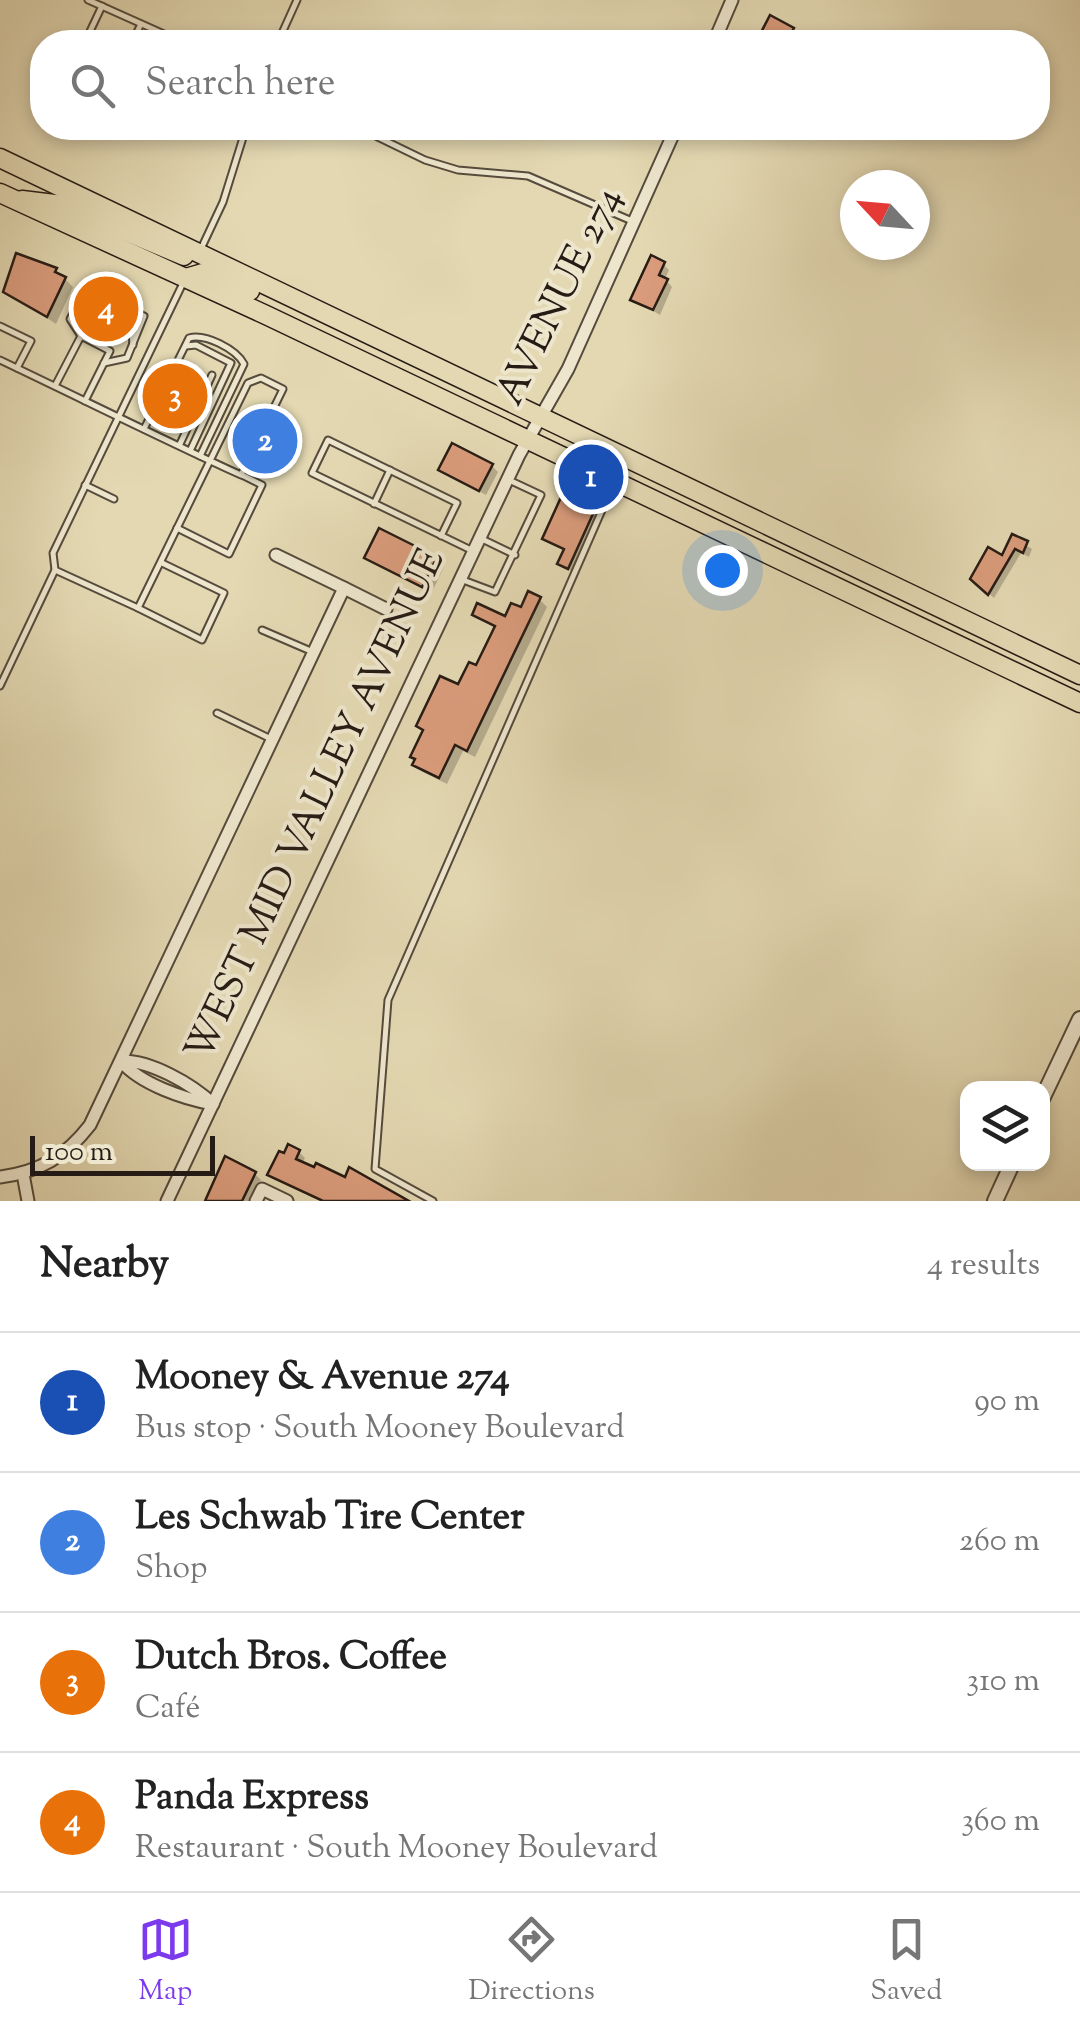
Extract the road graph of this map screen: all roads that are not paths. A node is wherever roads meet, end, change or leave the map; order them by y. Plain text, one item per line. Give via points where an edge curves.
1 (88, 0) edge
2 (298, 0) edge
3 (732, 0) edge
4 (102, 6) junction
5 (141, 24) junction
6 (91, 30) edge
7 (138, 30) edge
8 (155, 30) edge
9 (284, 30) edge
10 (719, 30) edge
11 (242, 140) edge
12 (384, 140) edge
13 (671, 140) edge
14 (0, 158) edge
15 (6, 201) edge
16 (634, 222) junction
17 (198, 254) junction
18 (186, 278) junction
19 (0, 326) edge
20 (363, 332) junction
21 (81, 336) junction
22 (184, 347) junction
23 (0, 360) edge
24 (104, 363) junction
25 (18, 368) junction
26 (212, 374) dead end
27 (55, 386) junction
28 (85, 401) junction
29 (118, 417) junction
30 (542, 418) junction
31 (144, 429) junction
32 (528, 440) junction
33 (179, 446) junction
34 (190, 451) junction
35 (200, 456) junction
36 (210, 461) junction
37 (390, 470) junction
38 (241, 475) junction
39 (507, 480) junction
40 (614, 482) junction
41 (85, 485) junction
42 (114, 499) dead end
43 (374, 504) junction
44 (177, 528) junction
45 (441, 536) junction
46 (480, 538) junction
47 (473, 551) junction
48 (276, 555) dead end
49 (516, 556) junction
50 (161, 562) junction
51 (55, 570) junction
52 (460, 578) junction
53 (344, 588) junction
54 (138, 608) junction
55 (386, 608) dead end
56 (262, 630) dead end
57 (313, 652) junction
58 (1080, 674) edge
59 (0, 686) edge
60 (1080, 703) edge
61 (218, 712) dead end
62 (271, 739) junction
63 (1080, 1020) edge
64 (121, 1062) junction
65 (1050, 1082) edge
66 (213, 1104) junction
67 (1009, 1171) edge
68 (22, 1174) junction
69 (0, 1177) edge
70 (31, 1200) edge
71 (168, 1201) edge
72 (256, 1201) edge
73 (287, 1201) edge
74 (432, 1201) edge
75 (995, 1201) edge

1 - 4 lane
2 - 9 lane
3 - 10 street
4 - 5 lane
4 - 6 lane
5 - 7 lane
5 - 8 lane
11 - 17 lane
12 - 16 lane via 458,170 528,176
13 - 16 street, AVENUE 274
14 - 17 main road
15 - 17 main road via 48,200 174,255
15 - 18 main road
16 - 30 street, AVENUE 274
17 - 20 main road
18 - 20 main road via 204,273 337,329
18 - 29 lane
18 - 32 main road
19 - 25 lane via 31,342
20 - 30 main road
21 - 24 lane via 110,350
21 - 24 lane via 70,319 87,289 140,311 145,322 134,348 119,362
21 - 27 lane
22 - 31 lane
22 - 34 lane via 196,345 231,364
22 - 35 lane via 199,335 244,364
23 - 25 lane
24 - 28 lane
25 - 27 lane
26 - 33 lane
27 - 28 lane
28 - 29 lane
29 - 31 lane
29 - 41 lane
30 - 32 street, AVENUE 274
30 - 58 main road
31 - 33 lane
32 - 39 street, WEST MID VALLEY AVENUE
32 - 40 main road
33 - 34 lane
34 - 35 lane
35 - 36 lane
36 - 38 lane
36 - 38 lane via 248,383 261,378 282,389
36 - 44 lane
37 - 43 lane
37 - 43 lane via 328,440 312,474
37 - 45 lane via 457,503
38 - 44 lane via 262,485 229,554
39 - 46 street, WEST MID VALLEY AVENUE
39 - 49 lane via 541,495
40 - 60 main road
40 - 74 lane via 385,1012 375,1169
41 - 42 lane
41 - 51 lane via 53,553
43 - 45 lane
44 - 50 lane
45 - 47 lane
46 - 47 street, WEST MID VALLEY AVENUE
46 - 49 lane
47 - 52 street, WEST MID VALLEY AVENUE
48 - 53 street
49 - 52 lane via 495,592
50 - 54 lane
50 - 54 lane via 224,593 202,640
51 - 54 lane
51 - 59 lane
52 - 66 street, WEST MID VALLEY AVENUE
53 - 55 street
53 - 57 street
56 - 57 lane
57 - 62 street
61 - 62 lane
62 - 64 street
63 - 65 street
64 - 66 street via 134,1060
64 - 68 street via 78,1140 46,1166
66 - 71 street, WEST MID VALLEY AVENUE
67 - 75 street
68 - 69 street
68 - 70 street
72 - 73 street via 262,1189

